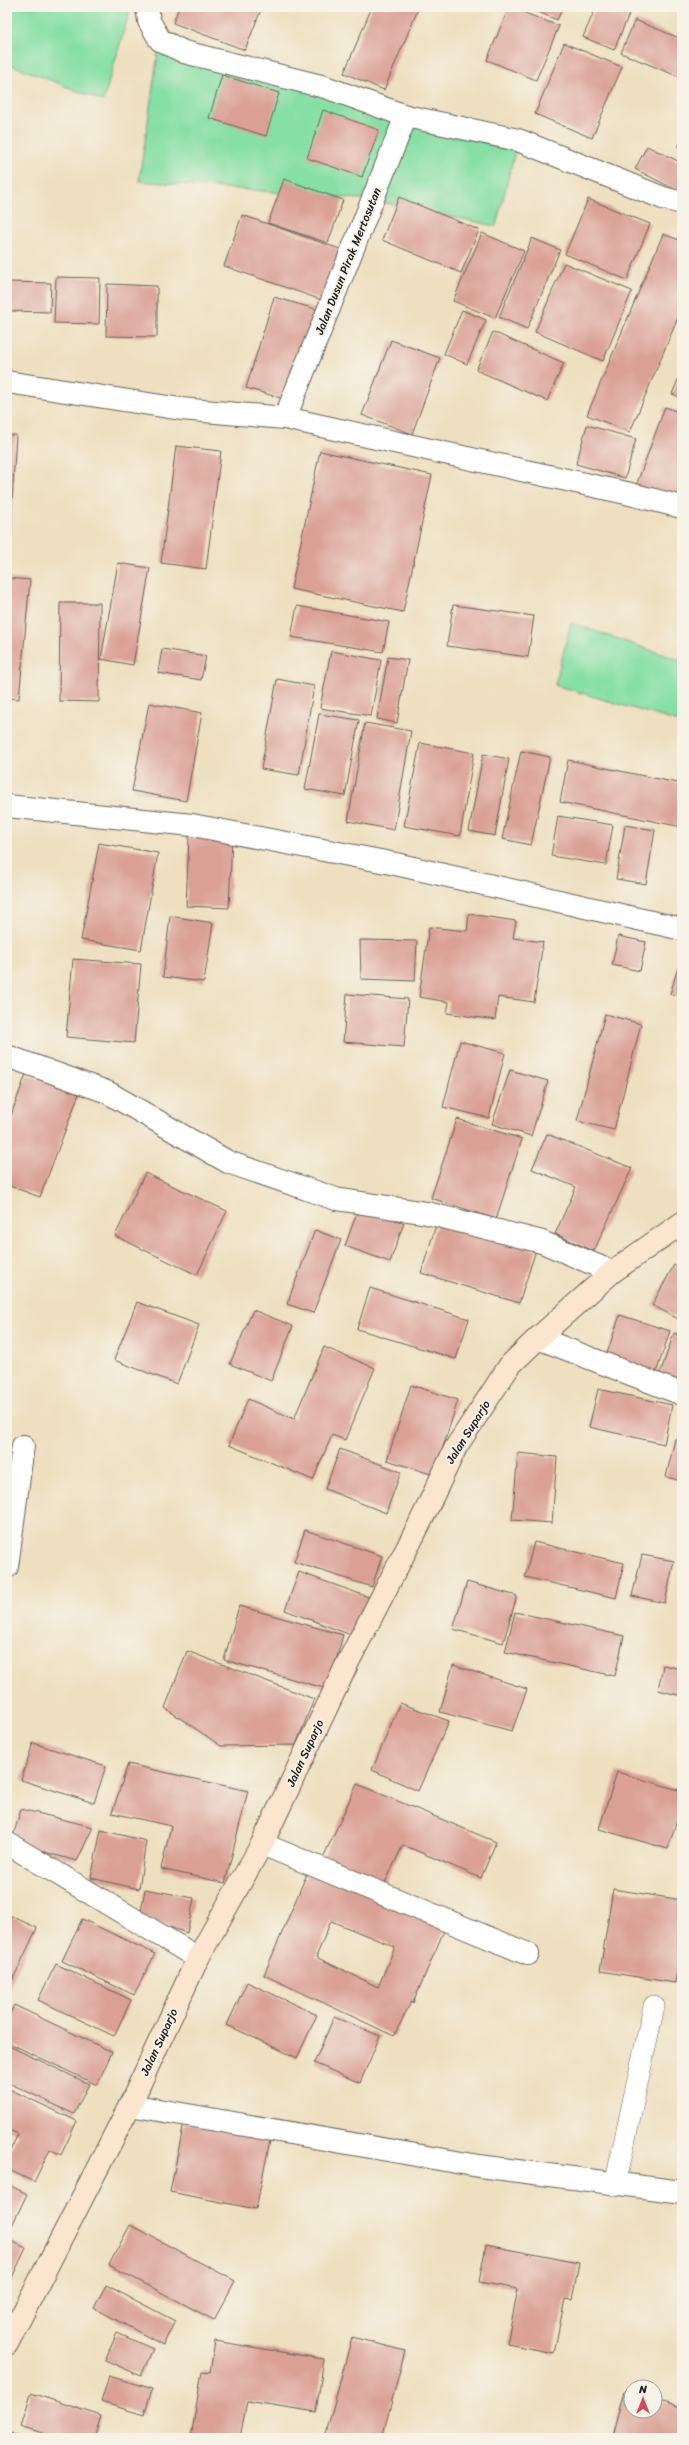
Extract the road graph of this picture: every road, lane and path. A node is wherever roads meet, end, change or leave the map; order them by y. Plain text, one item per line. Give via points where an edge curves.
1 (147, 7) edge
2 (406, 116) junction
3 (682, 203) edge
4 (7, 382) edge
5 (285, 418) junction
6 (682, 507) edge
7 (7, 806) edge
8 (682, 929) edge
9 (7, 1056) edge
10 (682, 1223) edge
11 (612, 1272) junction
12 (538, 1338) junction
13 (682, 1394) edge
14 (23, 1446) dead end
15 (7, 1567) edge
16 (7, 1843) edge
17 (262, 1844) junction
18 (528, 1954) dead end
19 (198, 1958) junction
20 (654, 2006) dead end
21 (130, 2105) junction
22 (615, 2184) junction
23 (682, 2192) edge
24 (9, 2334) edge

1 - 2 street via 149,21 160,40 184,52 325,88
2 - 3 street via 518,140 663,198
2 - 5 street, Jalan Dusun Pirak Mertosutan
4 - 5 street via 181,409
5 - 6 street
7 - 8 street via 192,825 391,863
9 - 11 street via 107,1092 228,1162 336,1199 428,1213 542,1242
10 - 11 main road, Jalan Suparjo
11 - 12 main road, Jalan Suparjo
12 - 13 street
12 - 17 main road, Jalan Suparjo via 510,1366 456,1447 348,1662
14 - 15 street
16 - 19 street
17 - 18 street
17 - 19 main road, Jalan Suparjo
19 - 21 main road, Jalan Suparjo
20 - 22 lane
21 - 22 street via 480,2166
21 - 24 main road, Jalan Suparjo
22 - 23 street

